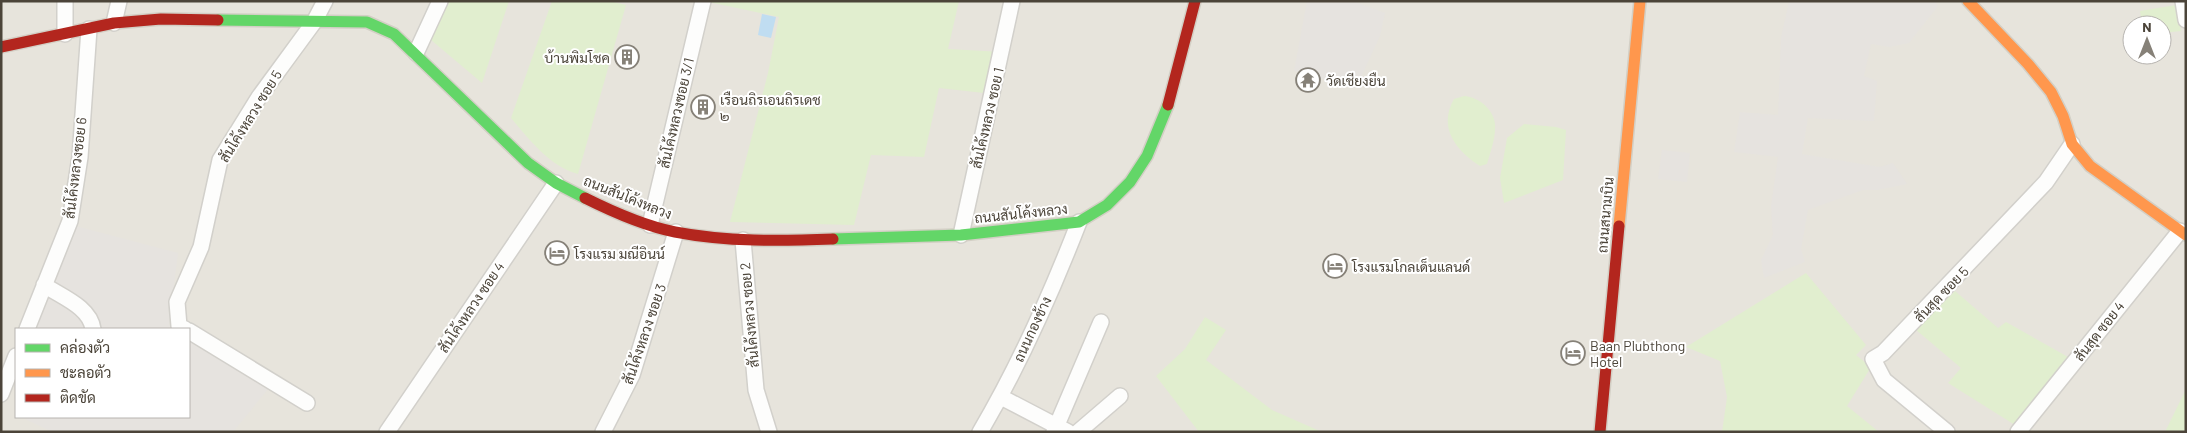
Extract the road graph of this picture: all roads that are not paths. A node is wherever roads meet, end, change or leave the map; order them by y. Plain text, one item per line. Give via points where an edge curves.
1 (65, 1) edge
2 (118, 1) edge
3 (326, 1) edge
4 (440, 1) edge
5 (703, 1) edge
6 (1012, 1) edge
7 (1195, 1) edge
8 (1640, 1) edge
9 (1968, 1) edge
10 (2183, 1) edge
11 (2186, 20) edge
12 (314, 22) junction
13 (114, 23) junction
14 (89, 29) junction
15 (65, 34) junction
16 (1, 47) edge
17 (416, 53) junction
18 (2072, 144) junction
19 (556, 183) junction
20 (1079, 222) junction
21 (650, 225) junction
22 (676, 232) junction
23 (2183, 233) edge
24 (961, 235) junction
25 (743, 240) junction
26 (44, 285) junction
27 (1102, 322) dead end
28 (27, 328) edge
29 (93, 328) edge
30 (183, 328) edge
31 (190, 333) edge
32 (15, 359) edge
33 (1, 394) edge
34 (1120, 396) dead end
35 (1000, 397) junction
36 (307, 403) dead end
37 (1059, 430) edge
38 (387, 432) edge
39 (603, 432) edge
40 (770, 432) edge
41 (980, 432) edge
42 (1078, 432) edge
43 (1600, 432) edge
44 (1947, 432) edge
45 (2018, 432) edge

1 - 15 street
2 - 13 street
3 - 12 street
4 - 17 street
5 - 21 street, สันโค้งหลวงซอย 3/1
6 - 24 street, สันโค้งหลวง ซอย 1
7 - 20 street, ถนนสันโค้งหลวง via 1165,121 1147,158 1118,196 1094,216
8 - 43 street, ถนนสนามบิน
9 - 18 street via 2051,92
10 - 11 street
12 - 13 street, ถนนสันโค้งหลวง via 161,19
12 - 17 street, ถนนสันโค้งหลวง via 367,22 394,34
12 - 30 street, สันโค้งหลวง ซอย 5 via 259,96 220,160 202,247 177,302 179,326
13 - 14 street, ถนนสันโค้งหลวง
14 - 15 street, ถนนสันโค้งหลวง
14 - 26 street, สันโค้งหลวงซอย 6 via 80,157 70,221
15 - 16 street, ถนนสันโค้งหลวง
17 - 19 street, ถนนสันโค้งหลวง via 528,163
18 - 23 street via 2090,166
18 - 44 street, สันสุด ซอย 5 via 2046,182 1883,353 1873,359 1884,380
19 - 21 street, ถนนสันโค้งหลวง
19 - 38 street, สันโค้งหลวง ซอย 4
20 - 24 street, ถนนสันโค้งหลวง
20 - 35 street, ถนนกองช้าง
21 - 22 street, ถนนสันโค้งหลวง
22 - 25 street, ถนนสันโค้งหลวง
22 - 39 street, สันโค้งหลวง ซอย 3 via 632,375
23 - 45 street, สันสุด ซอย 4
24 - 25 street, ถนนสันโค้งหลวง
25 - 40 street, สันโค้งหลวง ซอย 2 via 756,390
26 - 28 street, สันโค้งหลวงซอย 6
26 - 29 street via 84,311
27 - 37 street
31 - 36 street
32 - 33 street
34 - 42 street
35 - 37 street
35 - 41 street, ถนนกองช้าง

